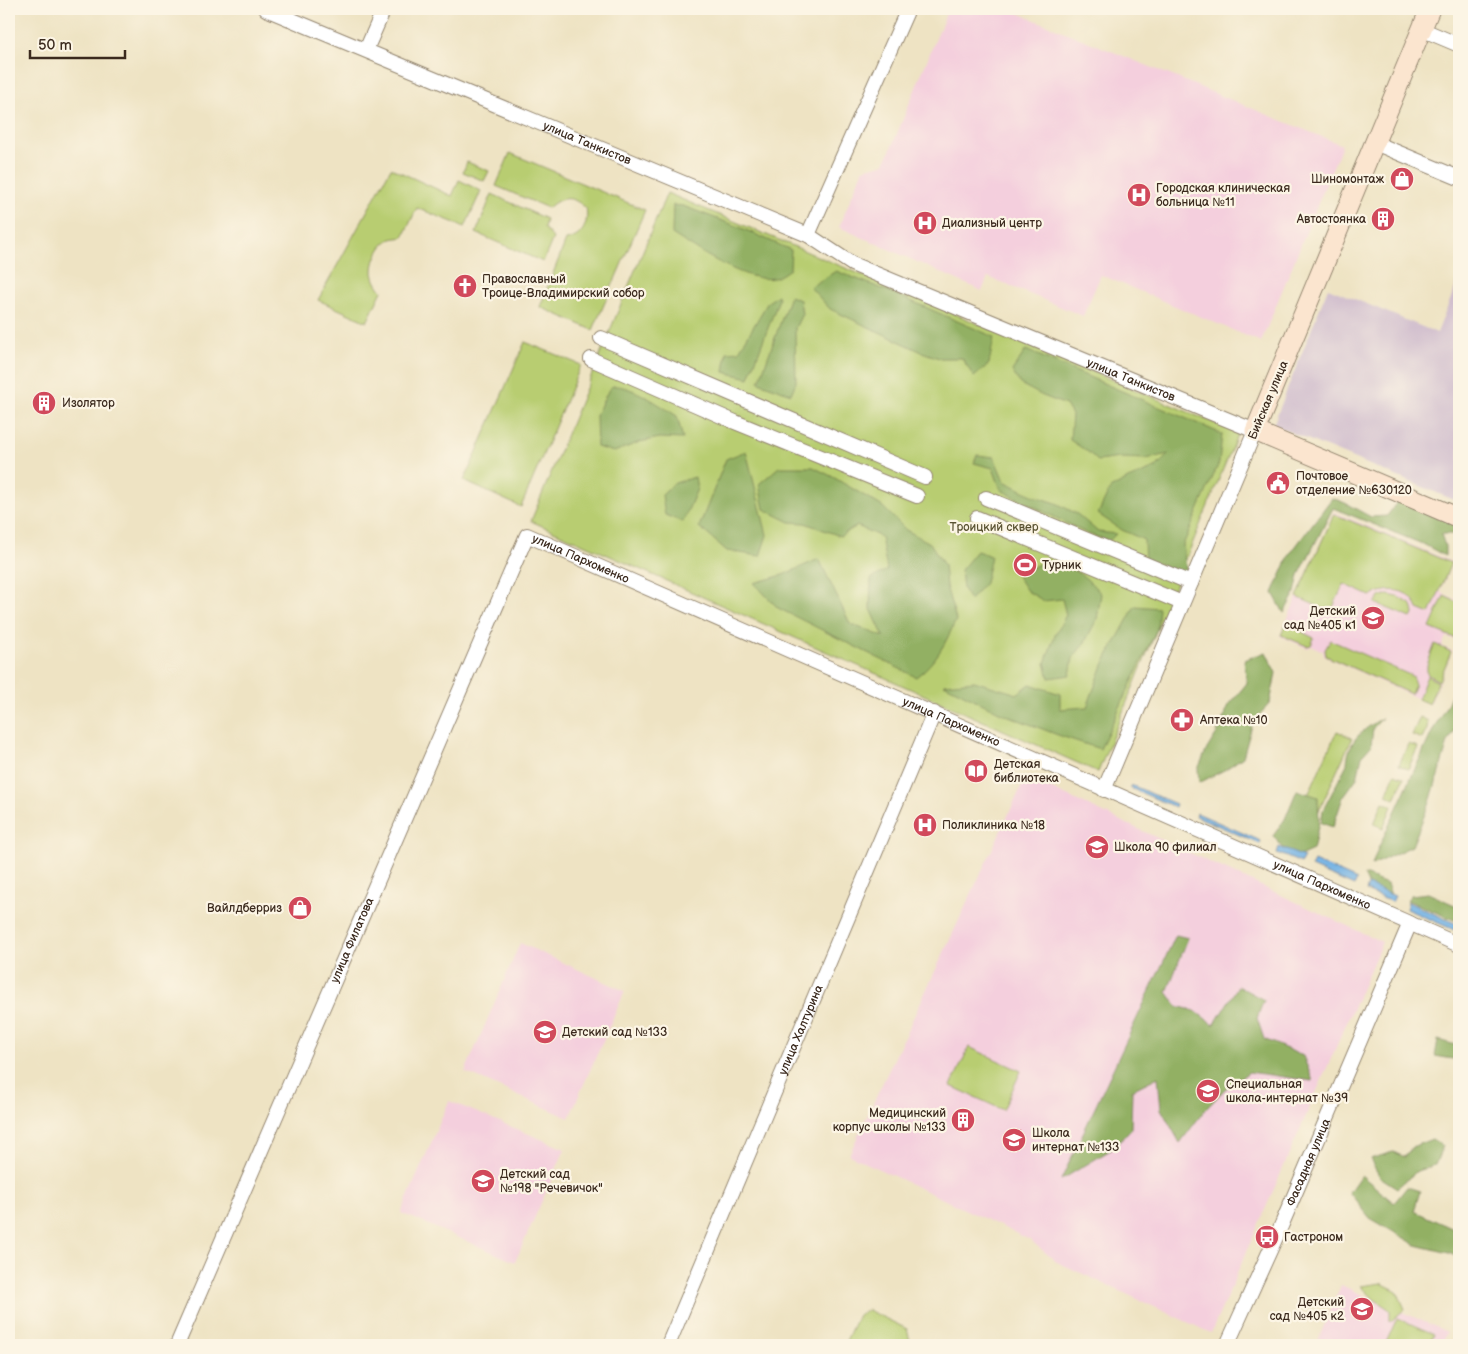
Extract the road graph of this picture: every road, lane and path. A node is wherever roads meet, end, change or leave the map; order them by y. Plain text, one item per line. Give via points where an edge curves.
1 (266, 9) edge
2 (384, 9) edge
3 (908, 9) edge
4 (1430, 9) edge
5 (1422, 29) junction
6 (1459, 45) edge
7 (366, 50) junction
8 (1375, 143) junction
9 (1459, 178) edge
10 (808, 235) junction
11 (601, 338) dead end
12 (591, 359) dead end
13 (1255, 431) junction
14 (925, 477) dead end
15 (917, 496) dead end
16 (986, 498) dead end
17 (977, 518) dead end
18 (1459, 518) edge
19 (527, 535) joint
20 (1191, 583) junction
21 (1182, 603) junction
22 (934, 713) junction
23 (1104, 790) junction
24 (1410, 923) junction
25 (1459, 945) edge
26 (177, 1345) edge
27 (668, 1345) edge
28 (1227, 1345) edge

1 - 7 street, улица Танкистов
2 - 7 street
3 - 10 street
4 - 5 street, Бийская улица
5 - 6 street
5 - 8 street, Бийская улица
7 - 10 street, улица Танкистов
8 - 9 street
8 - 13 street, Бийская улица
10 - 13 street, улица Танкистов via 852,264
11 - 14 street
12 - 15 street
13 - 18 street, улица Танкистов
13 - 20 street, Бийская улица
16 - 20 street
17 - 21 street
19 - 22 street, улица Пархоменко
19 - 26 street, улица Филатова
20 - 21 street, Бийская улица
21 - 23 street, Бийская улица
22 - 23 street, улица Пархоменко
22 - 27 street, улица Халтурина
23 - 24 street, улица Пархоменко
24 - 25 street, улица Пархоменко
24 - 28 street, Фасадная улица

